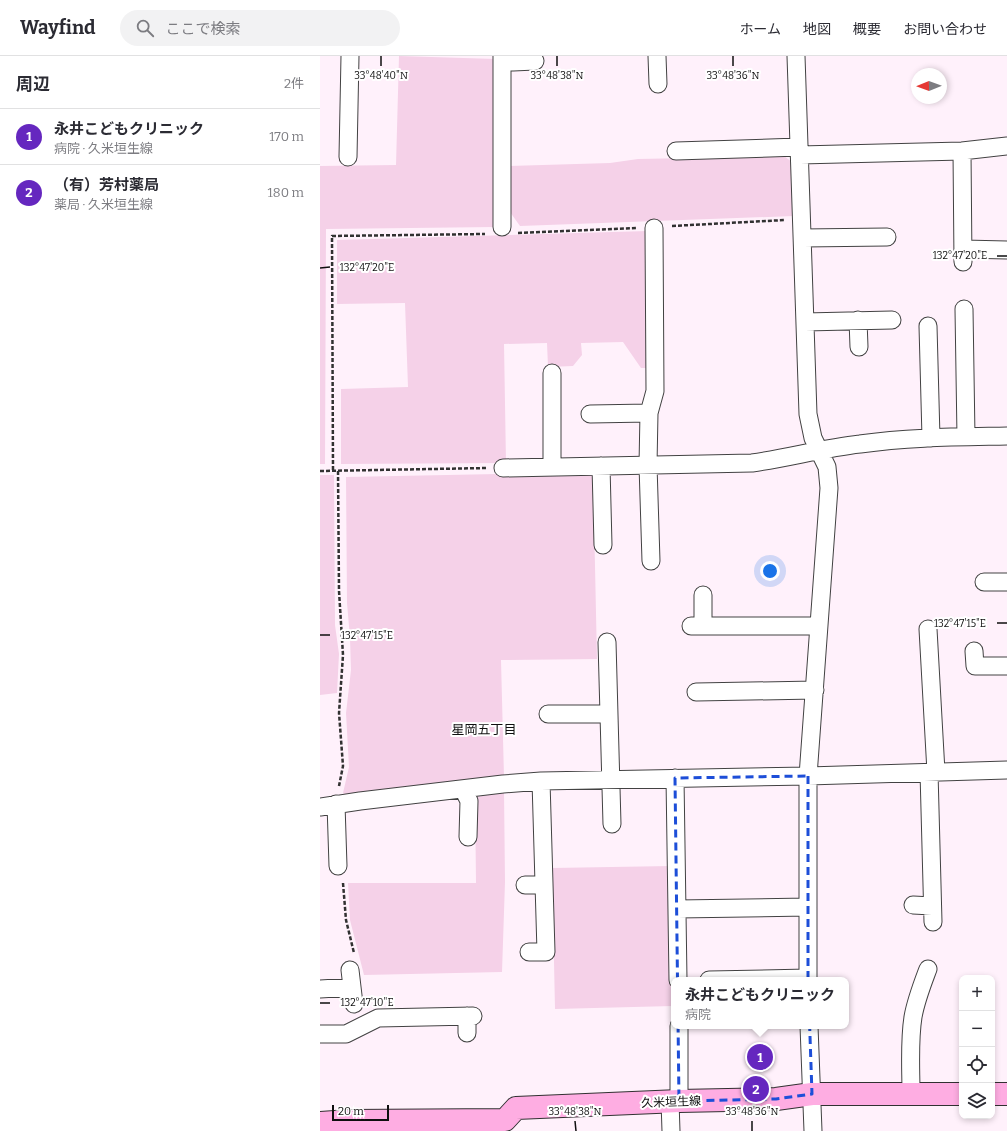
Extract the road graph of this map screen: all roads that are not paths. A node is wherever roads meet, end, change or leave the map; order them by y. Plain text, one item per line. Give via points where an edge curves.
1 (350, 56) edge
2 (656, 56) edge
3 (796, 56) edge
4 (535, 61) dead end
5 (511, 63) edge
6 (658, 84) dead end
7 (1007, 146) edge
8 (800, 151) junction
9 (962, 151) junction
10 (676, 152) dead end
11 (348, 157) dead end
12 (654, 228) road end
13 (500, 231) road end
14 (887, 237) dead end
15 (803, 238) junction
16 (1007, 250) edge
17 (964, 309) dead end
18 (858, 320) junction
19 (892, 320) dead end
20 (805, 322) junction
21 (928, 326) dead end
22 (859, 347) dead end
23 (552, 373) dead end
24 (649, 413) junction
25 (590, 414) dead end
26 (1007, 436) edge
27 (966, 437) junction
28 (931, 438) junction
29 (820, 450) junction
30 (648, 465) junction
31 (601, 466) junction
32 (552, 467) junction
33 (503, 468) road end
34 (603, 545) dead end
35 (651, 561) dead end
36 (984, 582) dead end
37 (1007, 582) edge
38 (703, 595) dead end
39 (819, 626) junction
40 (928, 630) dead end
41 (607, 642) dead end
42 (974, 651) dead end
43 (1007, 666) edge
44 (815, 690) junction
45 (696, 692) dead end
46 (548, 714) dead end
47 (609, 714) junction
48 (1007, 770) edge
49 (932, 772) junction
50 (808, 776) junction
51 (675, 778) junction
52 (611, 779) junction
53 (541, 781) junction
54 (463, 789) junction
55 (328, 806) edge
56 (612, 824) dead end
57 (468, 837) dead end
58 (338, 866) road end
59 (525, 885) dead end
60 (544, 885) junction
61 (912, 905) dead end
62 (932, 906) junction
63 (808, 907) junction
64 (677, 909) junction
65 (933, 922) dead end
66 (529, 952) dead end
67 (928, 969) dead end
68 (350, 970) road end
69 (678, 977) edge
70 (808, 977) edge
71 (352, 987) junction
72 (320, 989) edge
73 (354, 1004) dead end
74 (679, 1029) edge
75 (809, 1029) edge
76 (467, 1033) dead end
77 (320, 1034) edge
78 (812, 1094) junction
79 (911, 1094) junction
80 (959, 1094) edge
81 (995, 1094) edge
82 (1007, 1094) edge
83 (675, 1101) junction
84 (320, 1123) edge
85 (505, 1126) edge
86 (671, 1131) edge
87 (813, 1131) edge

1 - 11 street via 356,138
2 - 6 street
3 - 8 street
4 - 5 street
5 - 13 street
7 - 9 street
8 - 9 street
8 - 10 street
8 - 15 street
9 - 16 street via 963,256
12 - 24 street via 655,391
14 - 15 street
15 - 20 street
17 - 27 street
18 - 19 street
18 - 20 street
18 - 22 street
20 - 29 street via 808,414 813,438
21 - 28 street
23 - 32 street
24 - 25 street
24 - 30 street
26 - 27 street
27 - 28 street
28 - 29 street via 889,440
29 - 30 street via 752,463
29 - 39 street via 828,467 829,488
30 - 31 street
30 - 35 street
31 - 32 street
31 - 34 street
32 - 33 street
36 - 37 street
38 - 39 street via 697,626
39 - 44 street
40 - 49 street
41 - 47 street
42 - 43 street via 975,666
44 - 45 street
44 - 50 street
46 - 47 street
47 - 52 street
48 - 49 street
49 - 50 street
49 - 62 street
50 - 51 street
50 - 63 street
51 - 52 street
51 - 64 street
52 - 53 street
52 - 56 street
53 - 54 street
53 - 60 street
54 - 55 street
54 - 57 street via 469,801
55 - 58 street
59 - 60 street
60 - 66 street via 546,952
61 - 62 street
62 - 65 street
63 - 64 street
63 - 70 street
64 - 69 street
67 - 79 street via 913,1017
68 - 71 street
71 - 72 street
71 - 73 street
74 - 83 street
75 - 78 street
76 - 77 street via 470,1016 378,1018 346,1034
78 - 79 main road, 久米垣生線
78 - 83 main road, 久米垣生線 via 776,1099
78 - 87 street
79 - 80 main road, 久米垣生線
81 - 82 main road
83 - 85 main road, 久米垣生線 via 516,1108
83 - 86 street
84 - 85 main road, 久米垣生線 via 349,1121

